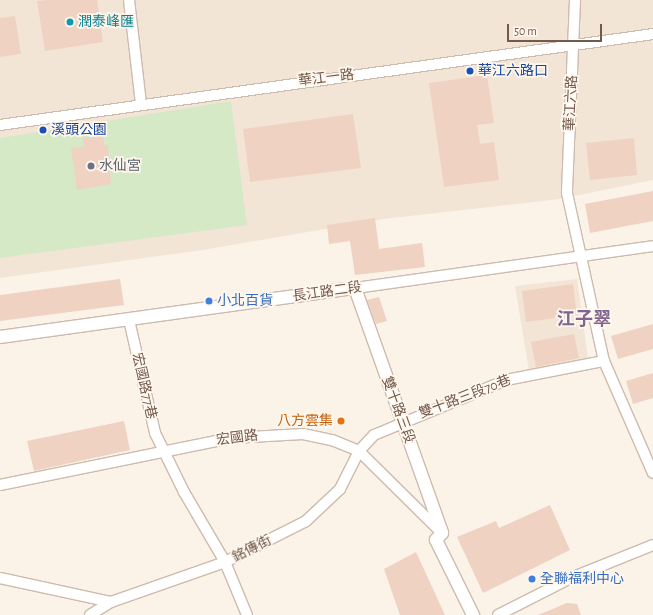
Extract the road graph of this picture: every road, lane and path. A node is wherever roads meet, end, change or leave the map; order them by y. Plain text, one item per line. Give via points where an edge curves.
1 (129, 0) edge
2 (575, 0) edge
3 (653, 34) edge
4 (574, 44) junction
5 (141, 104) junction
6 (0, 125) edge
7 (653, 246) edge
8 (580, 256) junction
9 (355, 288) junction
10 (129, 320) junction
11 (0, 336) edge
12 (604, 361) junction
13 (401, 421) junction
14 (165, 450) junction
15 (359, 451) junction
16 (653, 473) edge
17 (0, 484) edge
18 (442, 533) junction
19 (653, 545) edge
20 (225, 562) junction
21 (0, 578) edge
22 (111, 602) junction
23 (90, 615) edge
24 (247, 615) edge
25 (473, 615) edge
26 (498, 615) edge

1 - 5 street
2 - 4 street, 華江六路
3 - 4 street, 華江一路
4 - 5 street, 華江一路
4 - 8 street, 華江六路 via 567,193
5 - 6 street, 華江一路
7 - 8 street, 長江路二段
8 - 9 street, 長江路二段
8 - 12 street, 華江六路
9 - 10 street, 長江路二段
9 - 13 street, 雙十路三段
10 - 11 street, 長江路二段
10 - 14 street, 宏國路77巷 via 155,433
12 - 13 street, 雙十路三段70巷 via 506,380
12 - 16 street, 華江六路
13 - 15 street, 雙十路三段70巷 via 374,435
13 - 18 street, 雙十路三段
14 - 15 street, 宏國路 via 232,438 303,434 332,440
14 - 17 street, 宏國路
14 - 20 street, 宏國路77巷 via 184,492
15 - 18 street, 宏國路
15 - 20 street, 銘傳街 via 344,482 326,505 306,521
18 - 25 street via 436,540
19 - 26 street via 571,578
20 - 22 street, 銘傳街
20 - 24 street, 宏國路77巷
21 - 22 street
22 - 23 street, 銘傳街

